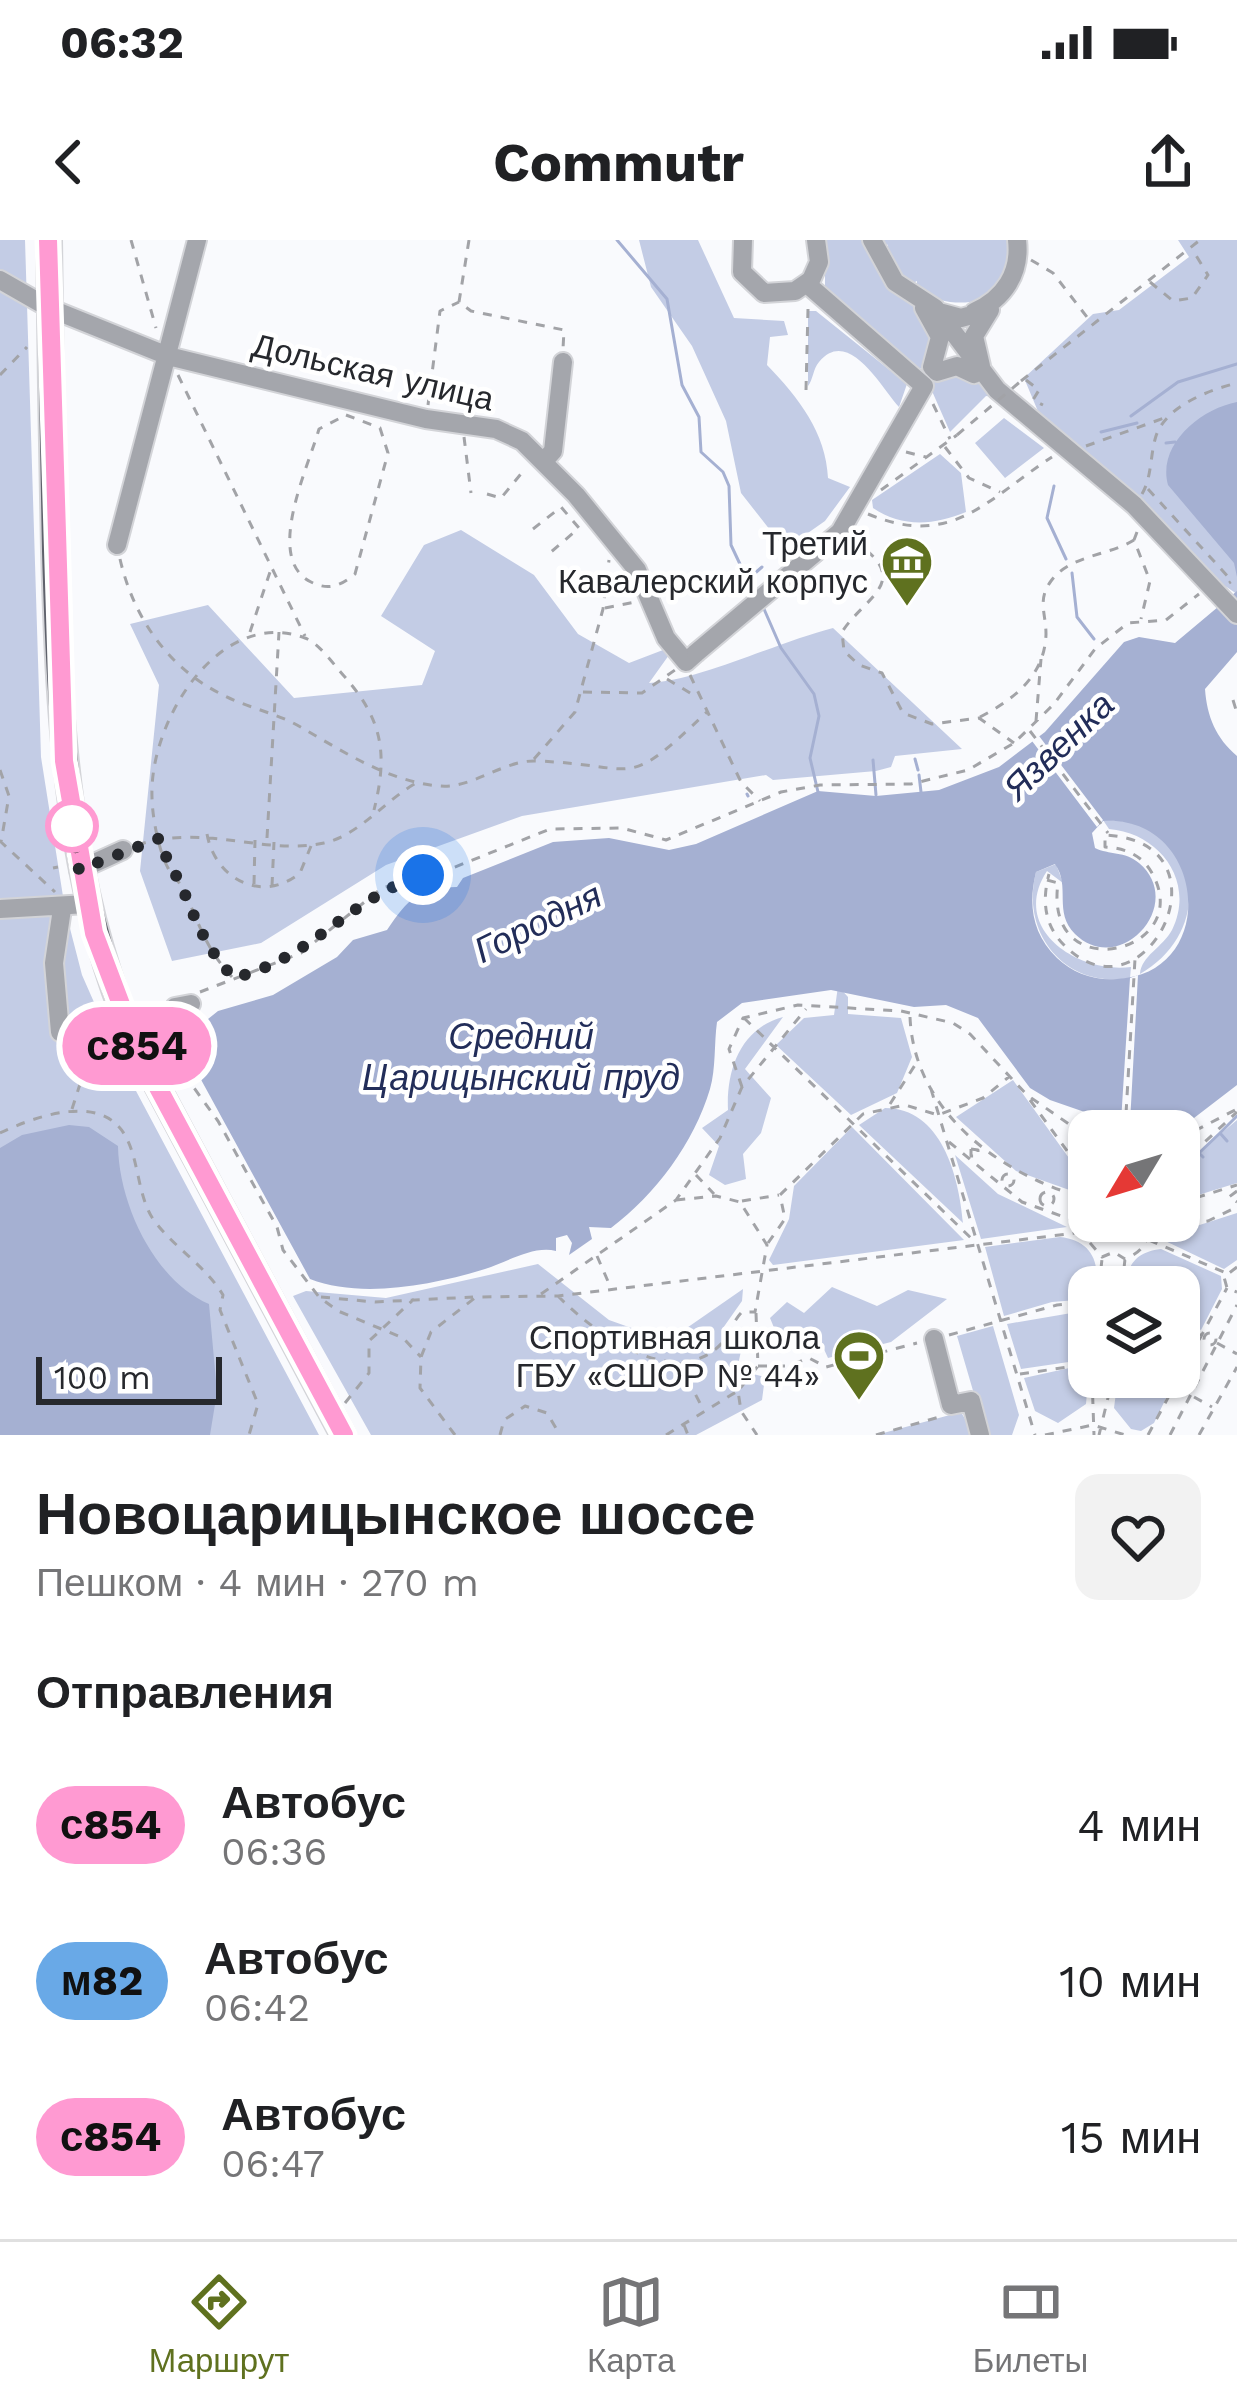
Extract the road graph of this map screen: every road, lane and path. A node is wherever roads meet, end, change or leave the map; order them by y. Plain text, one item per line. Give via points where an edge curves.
1 (49, 240) edge
2 (131, 240) edge
3 (197, 240) edge
4 (469, 240) edge
5 (743, 240) edge
6 (816, 240) edge
7 (872, 240) edge
8 (1200, 240) edge
9 (1018, 247) edge
10 (1191, 247) junction
11 (0, 280) edge
12 (1149, 281) junction
13 (813, 291) junction
14 (459, 302) junction
15 (49, 308) junction
16 (937, 311) junction
17 (972, 315) junction
18 (1092, 324) junction
19 (956, 338) junction
20 (27, 347) dead end
21 (168, 356) junction
22 (563, 362) joint
23 (978, 370) junction
24 (0, 375) edge
25 (926, 379) junction
26 (1022, 380) junction
27 (1237, 383) edge
28 (806, 390) dead end
29 (1037, 416) dead end
30 (1168, 417) junction
31 (426, 419) junction
32 (462, 423) junction
33 (950, 440) junction
34 (944, 445) junction
35 (888, 448) junction
36 (1066, 451) junction
37 (541, 457) junction
38 (927, 457) junction
39 (1147, 488) junction
40 (471, 493) dead end
41 (1002, 493) junction
42 (487, 494) dead end
43 (856, 508) junction
44 (1139, 510) junction
45 (533, 529) dead end
46 (840, 532) junction
47 (610, 537) junction
48 (1134, 540) junction
49 (117, 545) joint
50 (550, 552) dead end
51 (271, 569) junction
52 (355, 574) joint
53 (1218, 589) junction
54 (603, 609) junction
55 (653, 610) junction
56 (1237, 614) edge
57 (1141, 621) junction
58 (279, 631) junction
59 (250, 634) junction
60 (306, 638) junction
61 (1042, 655) junction
62 (686, 661) junction
63 (198, 678) junction
64 (666, 678) junction
65 (701, 679) dead end
66 (692, 682) junction
67 (583, 692) junction
68 (698, 698) junction
69 (1233, 700) dead end
70 (708, 711) junction
71 (1237, 712) edge
72 (273, 714) junction
73 (979, 718) junction
74 (1036, 723) junction
75 (1029, 729) junction
76 (1014, 743) junction
77 (533, 760) junction
78 (0, 770) edge
79 (383, 772) junction
80 (420, 781) junction
81 (760, 801) junction
82 (374, 810) junction
83 (207, 834) junction
84 (1109, 835) junction
85 (160, 838) junction
86 (256, 839) junction
87 (267, 840) junction
88 (274, 841) junction
89 (311, 844) junction
90 (1141, 844) junction
91 (123, 850) joint
92 (1135, 855) junction
93 (63, 868) junction
94 (1167, 871) junction
95 (1155, 878) junction
96 (254, 886) junction
97 (272, 888) junction
98 (1159, 906) junction
99 (72, 907) junction
100 (1173, 908) junction
101 (0, 909) edge
102 (1059, 915) junction
103 (1048, 920) junction
104 (1147, 934) junction
105 (1076, 940) junction
106 (1156, 943) junction
107 (1127, 947) junction
108 (1070, 950) junction
109 (1105, 951) junction
110 (1134, 959) junction
111 (1104, 963) junction
112 (234, 978) junction
113 (191, 1004) junction
114 (807, 1008) junction
115 (910, 1016) junction
116 (743, 1018) junction
117 (60, 1032) dead end
118 (772, 1045) junction
119 (139, 1052) junction
120 (919, 1059) junction
121 (1012, 1075) junction
122 (742, 1087) junction
123 (931, 1089) junction
124 (1027, 1095) junction
125 (888, 1105) junction
126 (1126, 1110) edge
127 (1237, 1110) edge
128 (949, 1112) junction
129 (938, 1115) junction
130 (851, 1122) junction
131 (1068, 1123) edge
132 (1200, 1128) edge
133 (0, 1132) edge
134 (947, 1142) junction
135 (1200, 1146) edge
136 (978, 1148) junction
137 (1068, 1151) edge
138 (969, 1158) junction
139 (1011, 1172) junction
140 (694, 1174) junction
141 (1003, 1187) junction
142 (1234, 1189) edge
143 (1050, 1191) junction
144 (780, 1195) junction
145 (1068, 1195) edge
146 (716, 1196) junction
147 (676, 1200) junction
148 (1200, 1200) edge
149 (740, 1202) junction
150 (1237, 1204) edge
151 (1043, 1209) junction
152 (1200, 1219) edge
153 (1068, 1221) edge
154 (1068, 1230) edge
155 (1093, 1242) edge
156 (1115, 1242) edge
157 (1142, 1242) edge
158 (1163, 1242) edge
159 (976, 1243) junction
160 (767, 1245) junction
161 (1114, 1252) junction
162 (596, 1255) junction
163 (1102, 1257) junction
164 (1125, 1259) junction
165 (1101, 1266) edge
166 (1124, 1266) edge
167 (1237, 1267) edge
168 (764, 1272) junction
169 (1226, 1273) junction
170 (611, 1288) junction
171 (1227, 1288) junction
172 (1237, 1292) edge
173 (539, 1295) junction
174 (558, 1296) junction
175 (319, 1297) junction
176 (476, 1297) junction
177 (416, 1298) junction
178 (1237, 1306) edge
179 (1068, 1307) edge
180 (755, 1312) junction
181 (1001, 1321) junction
182 (378, 1328) junction
183 (1200, 1334) edge
184 (1203, 1336) junction
185 (934, 1339) junction
186 (1200, 1342) edge
187 (1217, 1343) junction
188 (1237, 1354) edge
189 (421, 1357) junction
190 (678, 1361) junction
191 (1068, 1365) edge
192 (758, 1366) junction
193 (1237, 1367) edge
194 (1018, 1374) junction
195 (1200, 1376) edge
196 (738, 1391) junction
197 (1092, 1398) edge
198 (1109, 1398) edge
199 (1171, 1398) edge
200 (1188, 1398) edge
201 (1199, 1398) edge
202 (349, 1401) dead end
203 (1214, 1407) junction
204 (704, 1410) junction
205 (947, 1416) dead end
206 (684, 1424) junction
207 (1093, 1425) junction
208 (1103, 1426) junction
209 (249, 1435) edge
210 (344, 1435) edge
211 (455, 1435) edge
212 (500, 1435) edge
213 (560, 1435) edge
214 (666, 1435) edge
215 (688, 1435) edge
216 (757, 1435) edge
217 (876, 1435) edge
218 (980, 1435) edge
219 (1035, 1435) edge
220 (1046, 1435) edge
221 (1097, 1435) edge
222 (1125, 1435) edge
223 (1148, 1435) edge
224 (1170, 1435) edge
225 (1199, 1435) edge

1 - 15 main road
2 - 21 path
3 - 21 street
4 - 14 path
5 - 13 street via 742,272 751,284 764,292
6 - 13 street
7 - 16 street via 895,281
8 - 10 path
9 - 17 street via 999,295
9 - 18 path via 1053,273
10 - 12 path
10 - 12 path via 1208,275 1192,298 1173,301
11 - 15 street, Дольская улица
12 - 18 path
13 - 25 street
13 - 28 path
14 - 22 path via 564,330
14 - 31 path via 440,311
15 - 21 street, Дольская улица
15 - 93 main road
16 - 17 street
16 - 19 street
16 - 25 street via 924,308 940,337
17 - 19 street
17 - 23 street via 990,310 974,336
18 - 26 path
19 - 23 street
19 - 25 street
20 - 24 path
21 - 31 street, Дольская улица
21 - 49 street
21 - 51 path
22 - 37 street via 553,451
23 - 25 street
23 - 36 street
25 - 33 path
25 - 35 street
26 - 29 path via 1039,391
26 - 33 path, bridge
27 - 30 path
30 - 36 path
30 - 39 path
31 - 32 street, Дольская улица
32 - 37 street, Дольская улица via 496,429
32 - 40 path
33 - 34 path
34 - 38 path
34 - 41 path via 968,478
35 - 38 path
35 - 43 street
36 - 41 path
36 - 44 street
37 - 42 path via 501,498
37 - 47 street, Дольская улица
38 - 43 path
39 - 44 path
39 - 53 path via 1232,580
41 - 43 path via 944,526 913,528
43 - 46 street
44 - 48 path
44 - 53 street
45 - 50 path via 561,507 579,528
46 - 62 street, bridge
46 - 73 path via 877,561 882,580 878,596 842,632 844,651 883,673 903,713 932,724
47 - 54 path
47 - 55 street, Дольская улица via 637,570
48 - 57 path via 1150,581
48 - 61 path via 1060,571 1050,583
49 - 63 path via 136,611
51 - 59 path
51 - 60 path
52 - 52 path via 388,453 380,428 346,415 319,429 287,540 303,578 323,588
53 - 56 street
53 - 57 path via 1166,620
54 - 55 path via 620,601
54 - 67 path
55 - 62 street, Дольская улица
57 - 74 path via 1095,649
58 - 59 path
58 - 60 path
58 - 72 path
59 - 63 path
60 - 79 path via 366,704 382,738
61 - 73 path via 1020,693
61 - 74 path
62 - 64 path
62 - 66 path
63 - 72 path
63 - 85 path via 165,720 152,796
64 - 67 path via 642,693
64 - 68 path
65 - 66 path
66 - 68 path
67 - 77 path
68 - 70 path
69 - 71 path
70 - 77 path via 631,772
70 - 81 path via 741,782
72 - 79 path
72 - 87 path
73 - 76 path
74 - 75 path
75 - 76 path
75 - 84 path
76 - 81 path via 944,778 820,785
77 - 80 path via 443,787
78 - 99 path via 9,796 1,842
79 - 80 path
79 - 82 path
80 - 82 path
81 - 112 path via 667,840 603,828 524,838 382,888 302,952
82 - 89 path via 356,829
83 - 85 path
83 - 86 path
83 - 96 path via 226,874
84 - 90 path
84 - 92 path via 1105,847
85 - 91 path
85 - 112 path via 206,946
86 - 87 path
86 - 96 path
87 - 88 path
88 - 89 path
88 - 97 path
89 - 97 path via 300,873
90 - 92 path
90 - 94 path
91 - 93 street
92 - 95 path
93 - 99 main road
94 - 95 path
94 - 100 path
95 - 98 path
96 - 97 path
98 - 100 path
98 - 104 path
99 - 101 street
99 - 117 street via 54,963
99 - 119 main road
100 - 106 path
102 - 103 path
102 - 103 path via 1058,884 1048,877
102 - 105 path
103 - 108 path
104 - 106 path
104 - 107 path
105 - 108 path
105 - 109 path
106 - 110 path
107 - 109 path
107 - 110 path
108 - 111 path
109 - 111 path
110 - 111 path
110 - 126 path
112 - 113 path
113 - 119 street via 175,1007 158,1042
113 - 175 path via 182,1070 218,1121 283,1250
114 - 115 path
114 - 116 path
114 - 118 path
115 - 120 path
115 - 121 path via 962,1028
116 - 118 path
116 - 122 path via 729,1049
118 - 122 path
118 - 130 path
119 - 210 main road
120 - 123 path
120 - 125 path
121 - 124 path
121 - 128 path
122 - 140 path
123 - 128 path
123 - 129 path
124 - 131 path
124 - 137 path
125 - 129 path
125 - 130 path
127 - 132 path
127 - 135 path
128 - 129 path
128 - 136 path
129 - 134 path
130 - 144 path
130 - 159 path
133 - 209 path via 88,1110 126,1136 147,1209 223,1294 220,1310 258,1404
134 - 138 path
134 - 159 path
136 - 138 path
136 - 139 path
138 - 141 path
139 - 141 path via 1013,1183
139 - 143 path
140 - 146 path
140 - 147 path
141 - 151 path
142 - 148 path
142 - 150 path via 1229,1199
143 - 145 path
143 - 151 path via 1040,1197
143 - 151 path via 1054,1200
144 - 149 path
144 - 160 path via 785,1219
146 - 147 path
146 - 149 path
147 - 162 path
149 - 160 path
150 - 152 path
151 - 153 path
154 - 159 path
155 - 163 path
156 - 161 path
157 - 164 path
158 - 169 path
159 - 168 path
159 - 181 path
160 - 168 path
161 - 163 path
161 - 164 path
162 - 170 path
162 - 173 path
163 - 165 path
164 - 166 path
167 - 169 path
168 - 170 path
168 - 180 path
169 - 171 path
170 - 174 path
171 - 172 path
171 - 184 path
173 - 174 path
173 - 176 path
174 - 190 path via 610,1339
175 - 177 path
175 - 182 path
176 - 177 path
176 - 189 path via 431,1331
177 - 182 path
178 - 187 path
179 - 181 path
180 - 190 path via 742,1312 720,1345
180 - 192 path
181 - 185 path
181 - 194 path
182 - 189 path
182 - 202 path via 369,1341 369,1373
183 - 184 path
184 - 186 path
184 - 187 path via 1213,1334
185 - 192 path via 826,1367 809,1358
185 - 218 street via 951,1405 970,1401
187 - 188 path
187 - 195 path
189 - 211 path via 420,1388
190 - 204 path
191 - 194 path
192 - 196 path
193 - 203 path
194 - 219 path
196 - 204 path
196 - 216 path
197 - 207 path
198 - 208 path
199 - 223 path
200 - 224 path
201 - 203 path
203 - 225 path
204 - 206 path
205 - 217 path
206 - 214 path
206 - 215 path
207 - 208 path
207 - 220 path
207 - 221 path
208 - 221 path
208 - 222 path
212 - 213 path via 504,1420 524,1406 547,1413

